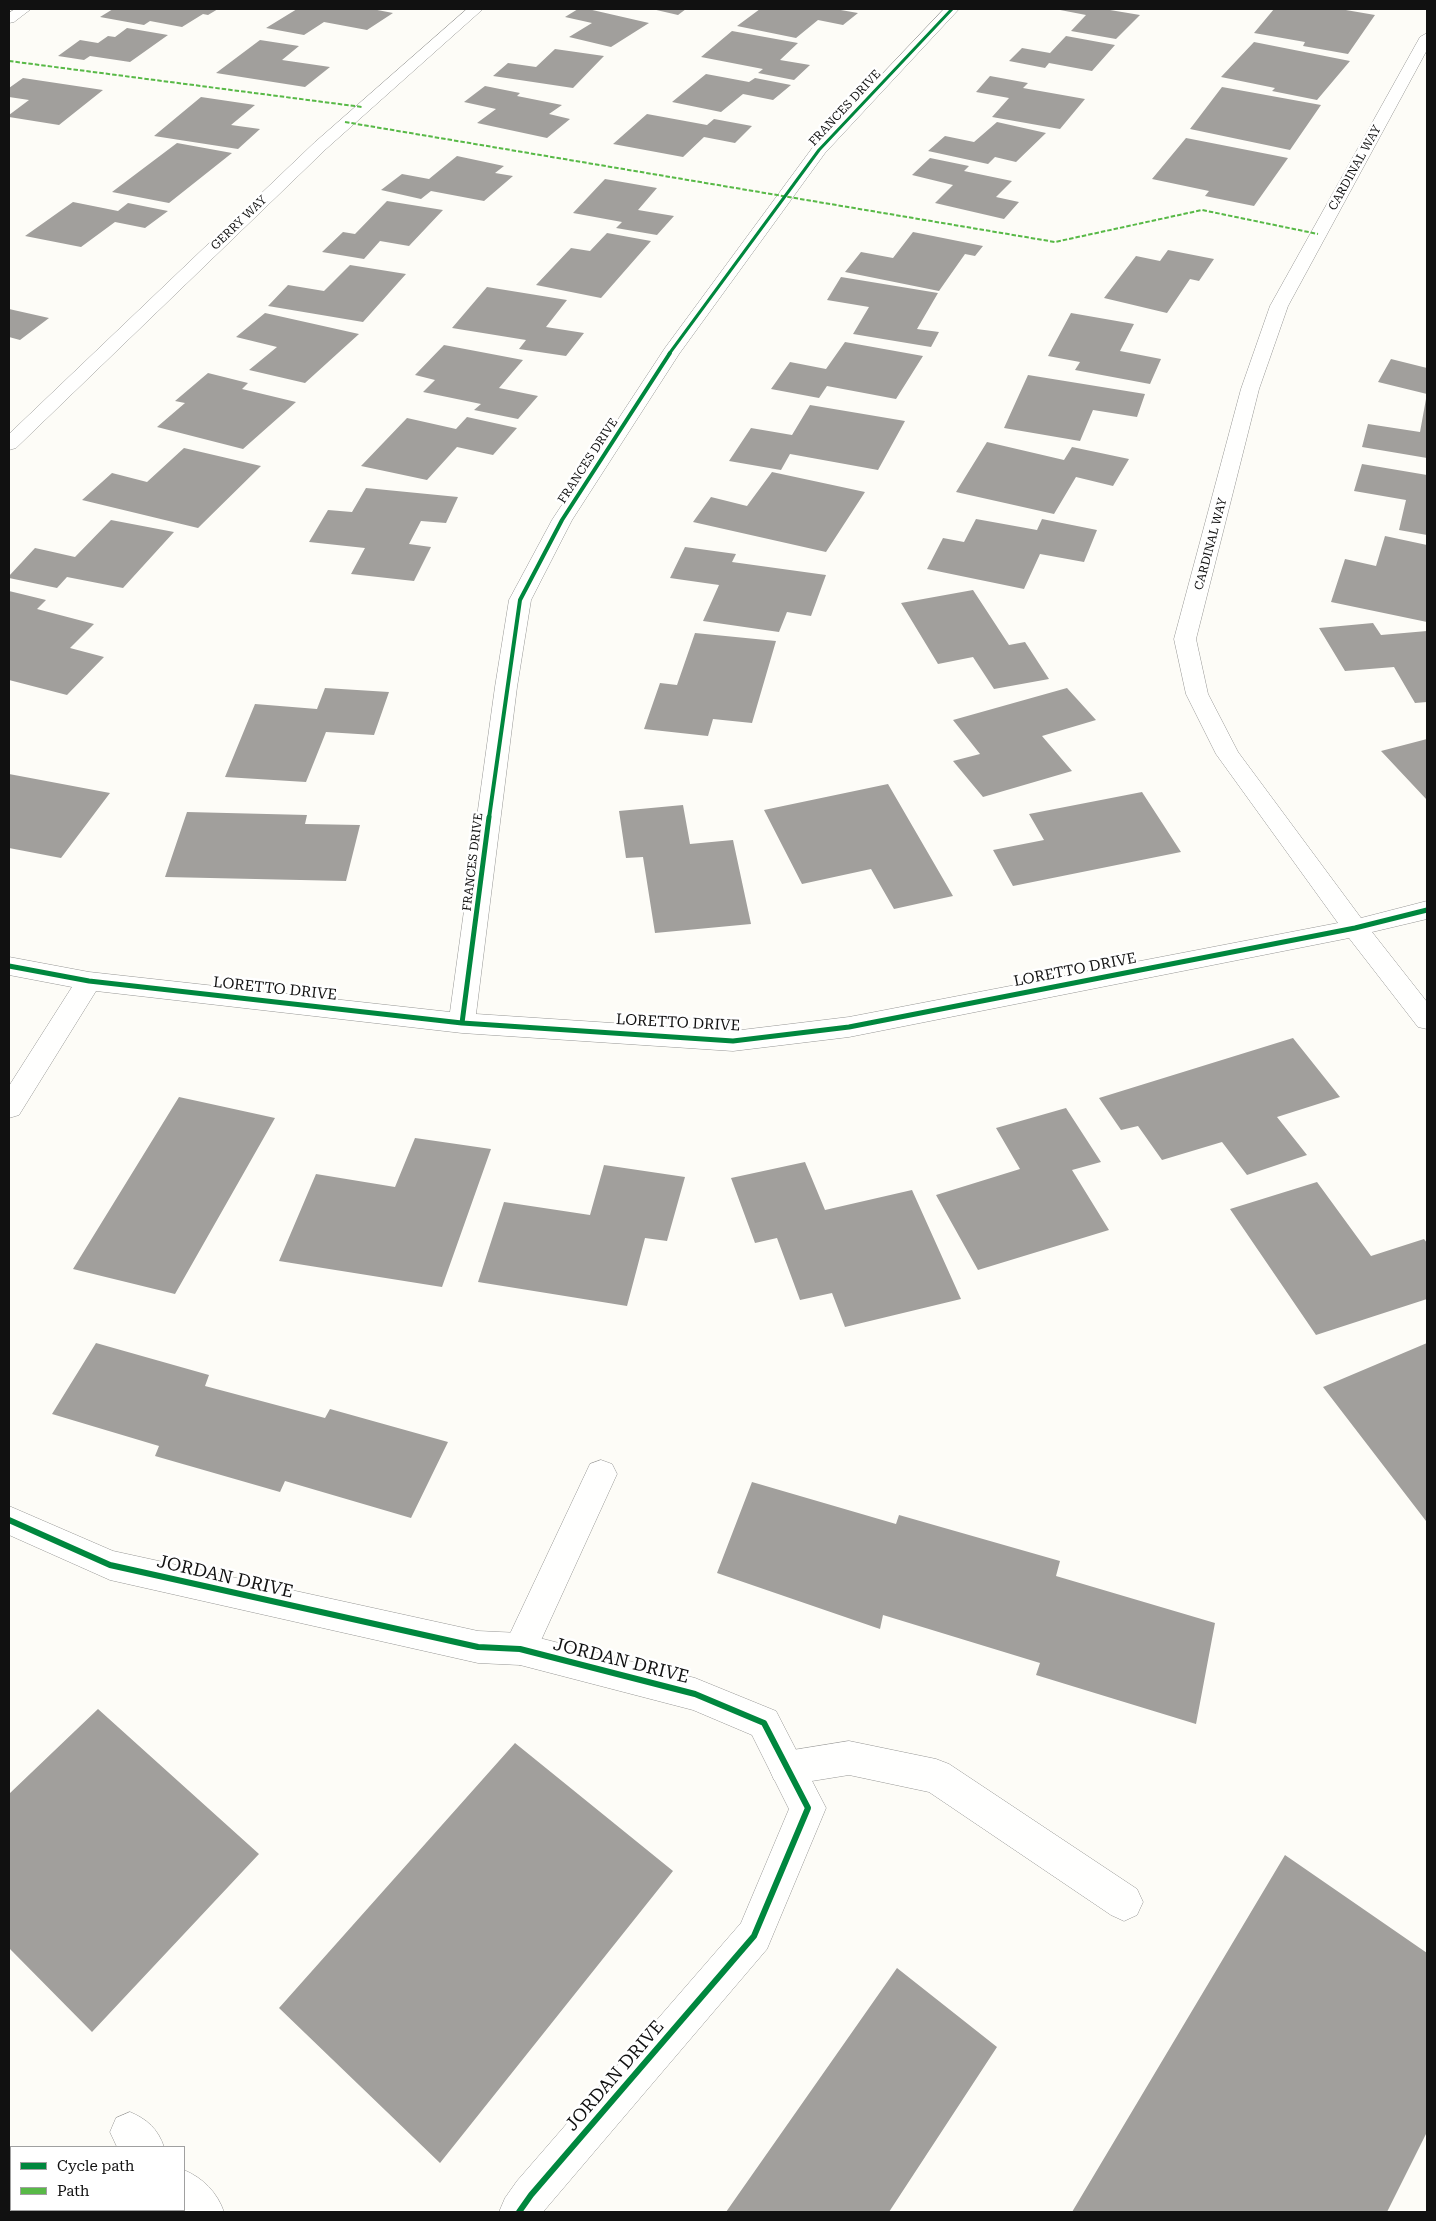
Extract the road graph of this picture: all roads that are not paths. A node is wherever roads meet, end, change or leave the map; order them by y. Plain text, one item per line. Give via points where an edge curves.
1 (24, 9) edge
2 (476, 9) edge
3 (952, 9) edge
4 (9, 19) edge
5 (1427, 37) edge
6 (9, 444) edge
7 (1427, 910) edge
8 (1355, 928) junction
9 (9, 966) edge
10 (89, 981) junction
11 (1427, 1020) edge
12 (462, 1022) junction
13 (9, 1108) edge
14 (601, 1474) dead end
15 (9, 1520) edge
16 (520, 1649) junction
17 (787, 1768) junction
18 (1124, 1902) dead end
19 (185, 2191) edge
20 (204, 2212) edge
21 (519, 2212) edge

1 - 4 street
2 - 6 street, GERRY WAY via 320,146
3 - 12 street, FRANCES DRIVE via 819,150 671,352 562,520 520,600
5 - 8 street, CARDINAL WAY via 1279,306 1250,389 1185,639 1197,694 1228,754
7 - 8 street, LORETTO DRIVE
8 - 11 street, CARDINAL WAY
8 - 12 street, LORETTO DRIVE via 849,1027 733,1041
9 - 10 street, LORETTO DRIVE
10 - 12 street, LORETTO DRIVE
10 - 13 street
14 - 16 street
15 - 16 street, JORDAN DRIVE via 110,1566 478,1647
16 - 17 street, JORDAN DRIVE via 695,1694 764,1723
17 - 18 street via 849,1758 936,1776
17 - 21 street, JORDAN DRIVE via 808,1808 754,1936
19 - 20 street

